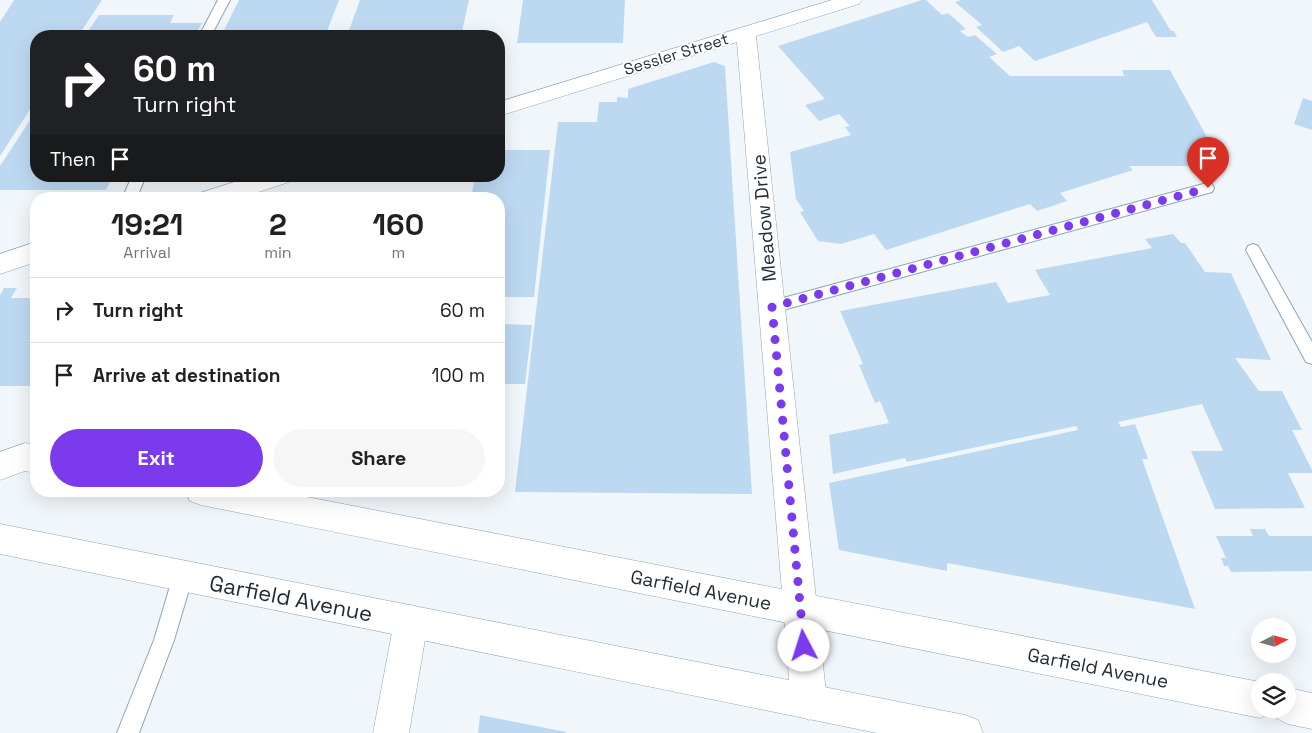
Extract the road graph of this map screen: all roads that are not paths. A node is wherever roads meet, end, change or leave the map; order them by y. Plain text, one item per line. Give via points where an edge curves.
1 (224, 0) edge
2 (852, 0) edge
3 (208, 30) edge
4 (746, 32) junction
5 (505, 107) edge
6 (262, 182) edge
7 (1208, 188) dead end
8 (230, 192) edge
9 (1253, 250) dead end
10 (30, 254) edge
11 (0, 264) edge
12 (772, 307) junction
13 (1312, 357) edge
14 (30, 458) edge
15 (0, 466) edge
16 (231, 497) edge
17 (0, 539) edge
18 (184, 576) junction
19 (800, 609) junction
20 (411, 622) junction
21 (1251, 698) edge
22 (809, 702) junction
23 (1296, 708) edge
24 (1312, 711) edge
25 (956, 732) edge
26 (128, 733) edge
27 (391, 733) edge

1 - 3 lane
2 - 4 main road, Sessler Street
4 - 5 main road, Sessler Street
4 - 12 main road, Meadow Drive
6 - 8 main road
7 - 12 lane
9 - 13 lane
10 - 11 main road
12 - 19 main road, Meadow Drive
14 - 15 main road
16 - 19 main road, Garfield Avenue
17 - 18 main road, Garfield Avenue
18 - 20 main road, Garfield Avenue
18 - 26 lane via 164,640
19 - 21 main road, Garfield Avenue
19 - 22 main road, Meadow Drive
20 - 22 main road, Garfield Avenue
20 - 27 main road
22 - 25 main road, Garfield Avenue
23 - 24 main road

